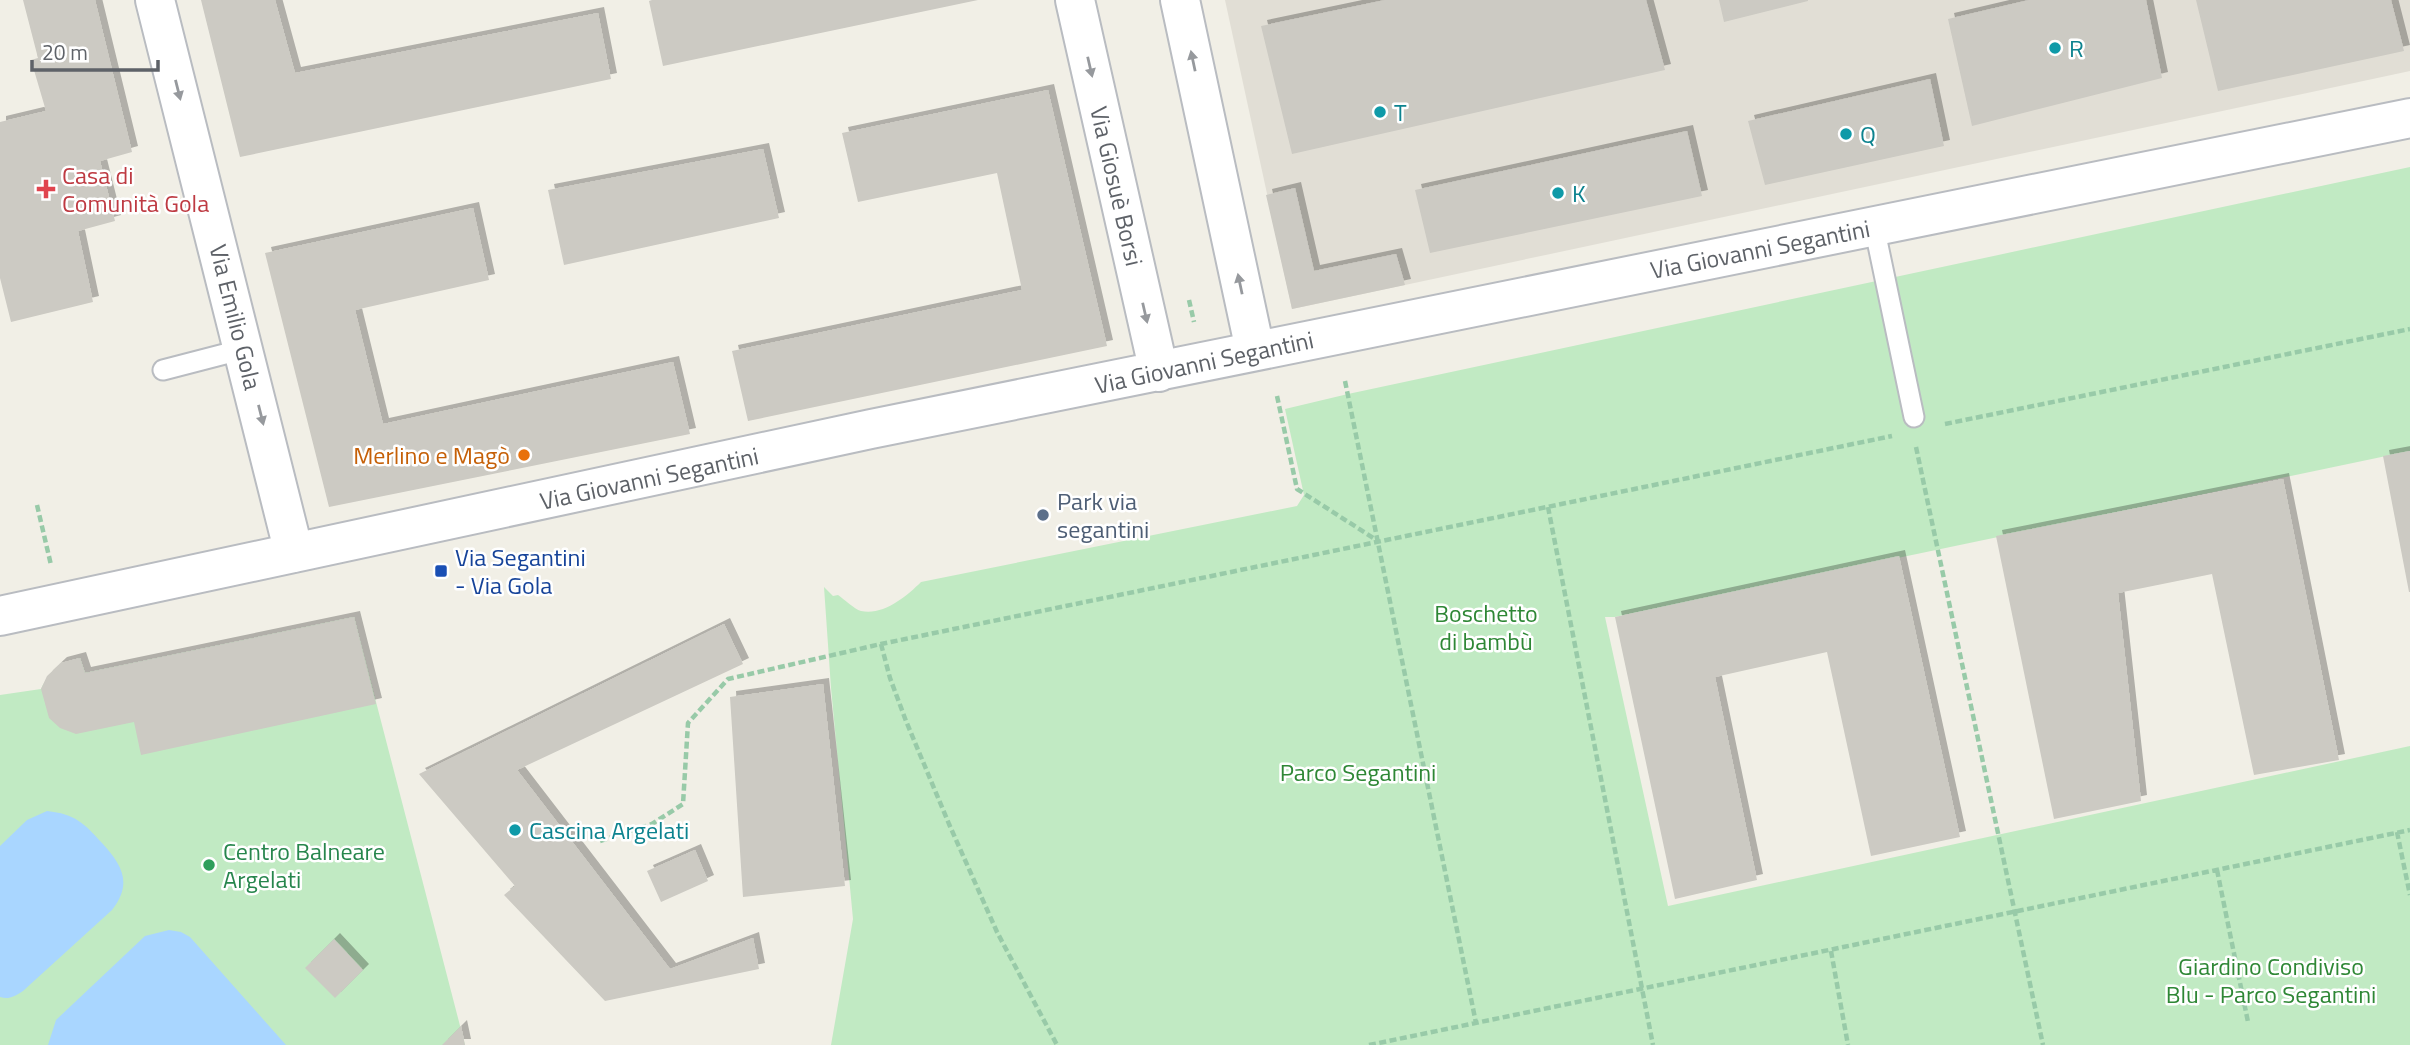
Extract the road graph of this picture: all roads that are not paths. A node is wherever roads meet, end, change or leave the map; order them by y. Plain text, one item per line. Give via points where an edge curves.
1 (155, 0) edge
2 (1075, 0) edge
3 (1180, 0) edge
4 (2410, 118) edge
5 (1874, 226) junction
6 (244, 349) junction
7 (1255, 351) junction
8 (163, 370) dead end
9 (1158, 372) junction
10 (1914, 417) dead end
11 (294, 553) junction
12 (0, 616) edge

1 -> 6 street, Via Emilio Gola
2 -> 9 street, Via Giosuè Borsi
7 -> 3 street
4 - 5 street, Via Giovanni Segantini
5 - 7 street, Via Giovanni Segantini
5 - 10 lane
6 - 8 lane
6 -> 11 street, Via Emilio Gola
7 - 9 street, Via Giovanni Segantini
9 - 11 street, Via Giovanni Segantini
11 - 12 street, Via Giovanni Segantini

